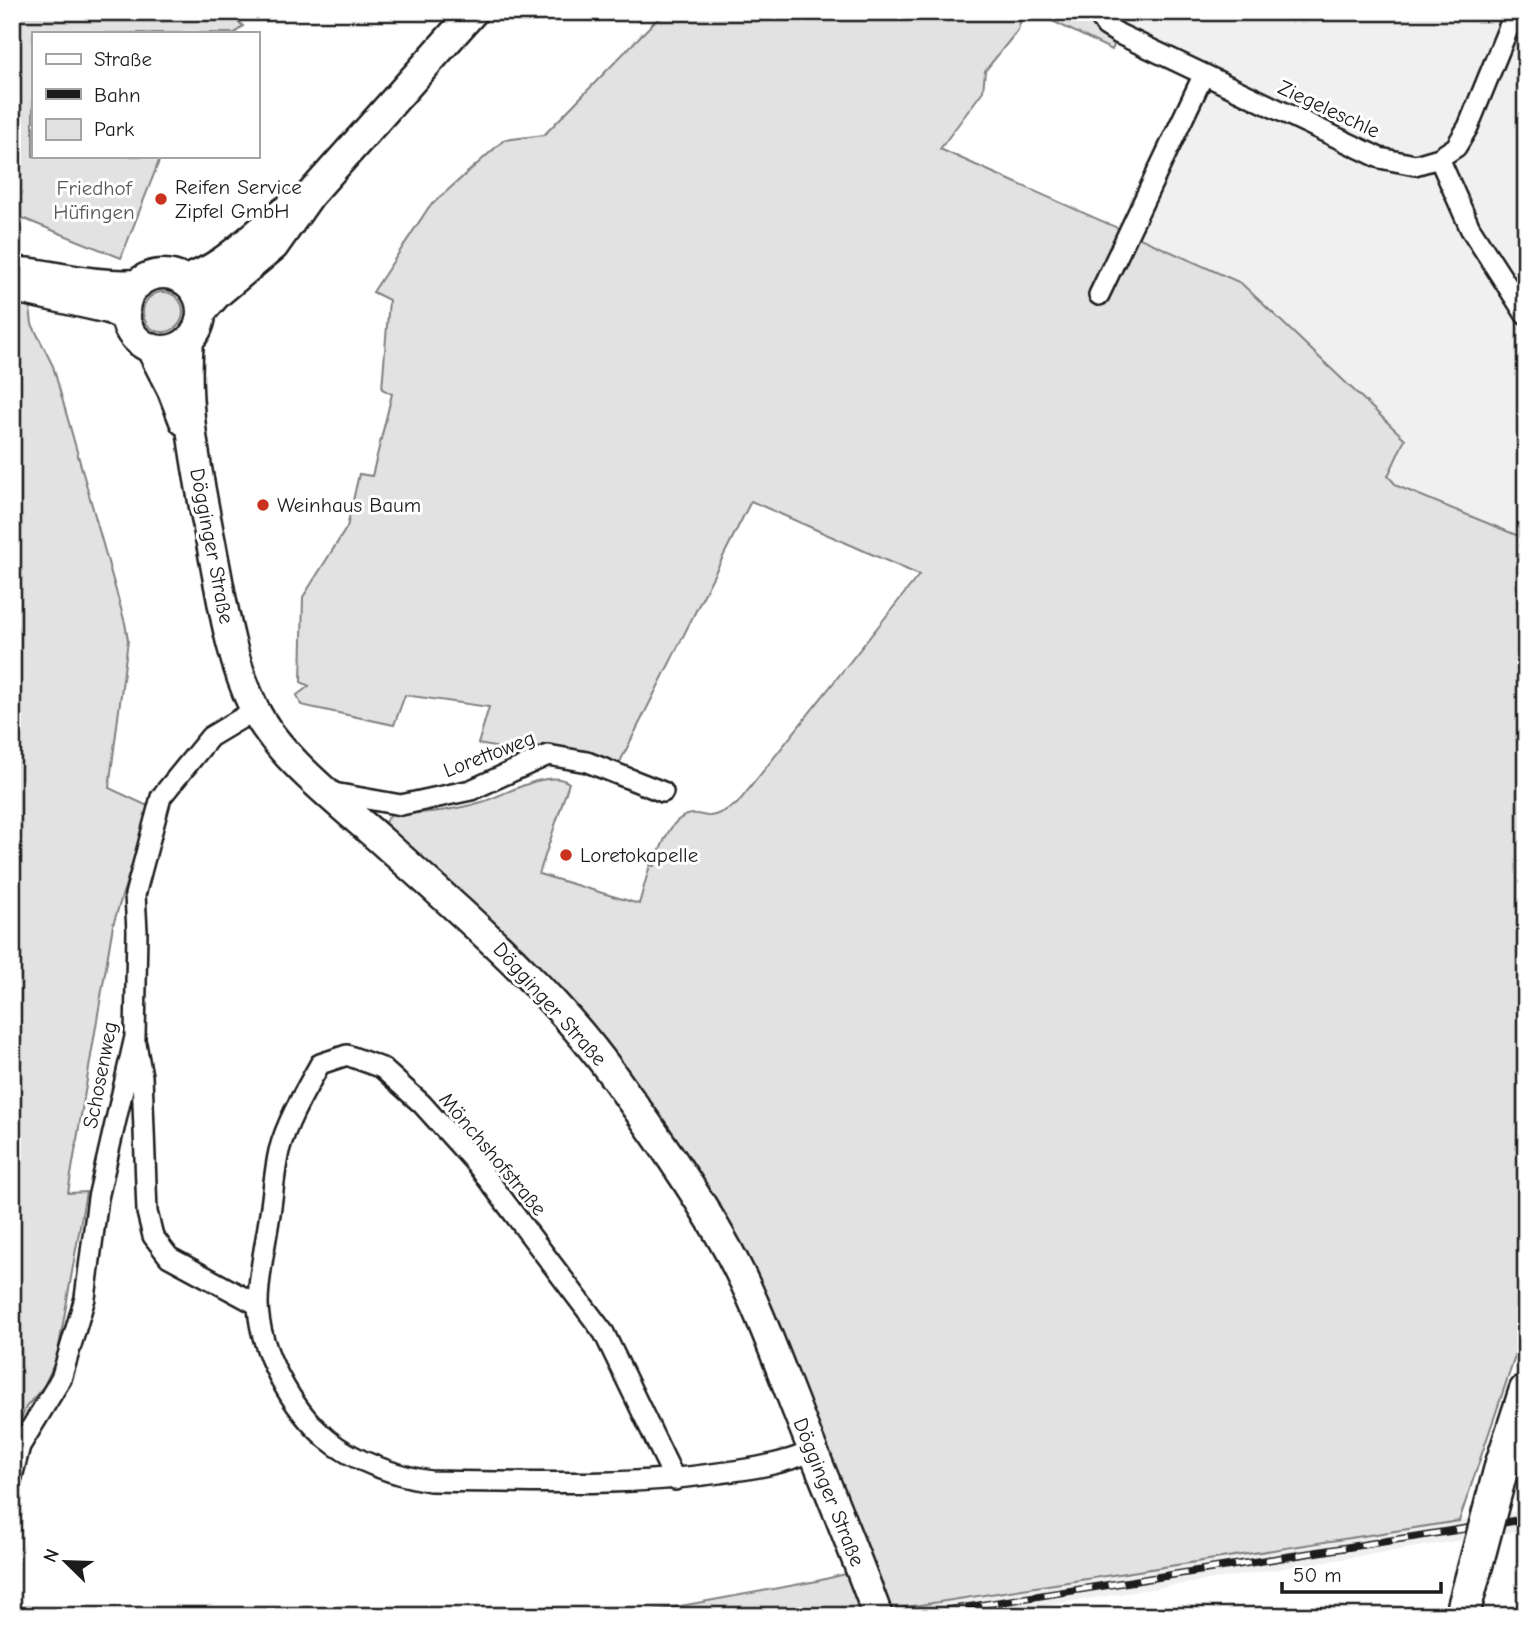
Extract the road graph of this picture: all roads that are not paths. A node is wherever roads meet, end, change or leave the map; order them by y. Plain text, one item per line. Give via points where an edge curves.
1 (473, 12) edge
2 (1096, 12) edge
3 (1516, 12) edge
4 (1203, 76) junction
5 (1439, 158) junction
6 (310, 195) junction
7 (12, 272) edge
8 (183, 280) junction
9 (12, 283) edge
10 (138, 284) junction
11 (1099, 295) dead end
12 (201, 312) junction
13 (1526, 315) edge
14 (126, 317) junction
15 (189, 340) junction
16 (150, 347) junction
17 (190, 436) junction
18 (255, 710) junction
19 (327, 792) junction
20 (663, 792) dead end
21 (135, 1037) junction
22 (258, 1305) junction
23 (1526, 1391) edge
24 (813, 1451) junction
25 (12, 1477) edge
26 (675, 1480) junction
27 (878, 1616) edge
28 (1462, 1616) edge

1 - 6 main road
2 - 4 street, Ziegeleschle via 1119,34
3 - 5 street via 1468,127 1456,147
4 - 5 street, Ziegeleschle via 1380,158 1415,164
4 - 11 street
5 - 13 street via 1470,228
6 - 8 main road via 216,266
6 - 12 main road via 274,246
7 - 10 main road
8 - 10 main road via 166,274
8 - 12 main road via 198,298
9 - 14 main road
10 - 14 main road via 127,301
12 - 15 main road via 198,328
14 - 16 main road via 130,331
15 - 16 main road via 165,350
15 - 17 main road, Dögginger Straße
16 - 17 main road, Dögginger Straße
17 - 18 main road, Dögginger Straße via 225,615
18 - 19 main road, Dögginger Straße via 284,749
18 - 21 street, Schosenweg via 210,737 161,797 135,895
19 - 20 street, Lorettoweg via 401,805 471,790 548,755 587,762
19 - 24 main road, Dögginger Straße via 490,938 573,1024 612,1073 725,1244
21 - 22 street via 142,1076 147,1212 153,1236 169,1257
21 - 25 street, Schosenweg via 98,1198 85,1298 61,1379 20,1446
22 - 26 street, Mönchshofstraße via 263,1338 294,1401 327,1439 403,1476 443,1481
22 - 26 street, Mönchshofstraße via 280,1150 298,1104 320,1064 347,1055 382,1068 477,1164 604,1333
23 - 28 highway, bridge
24 - 26 street, Mönchshofstraße via 760,1468
24 - 27 main road, Dögginger Straße

